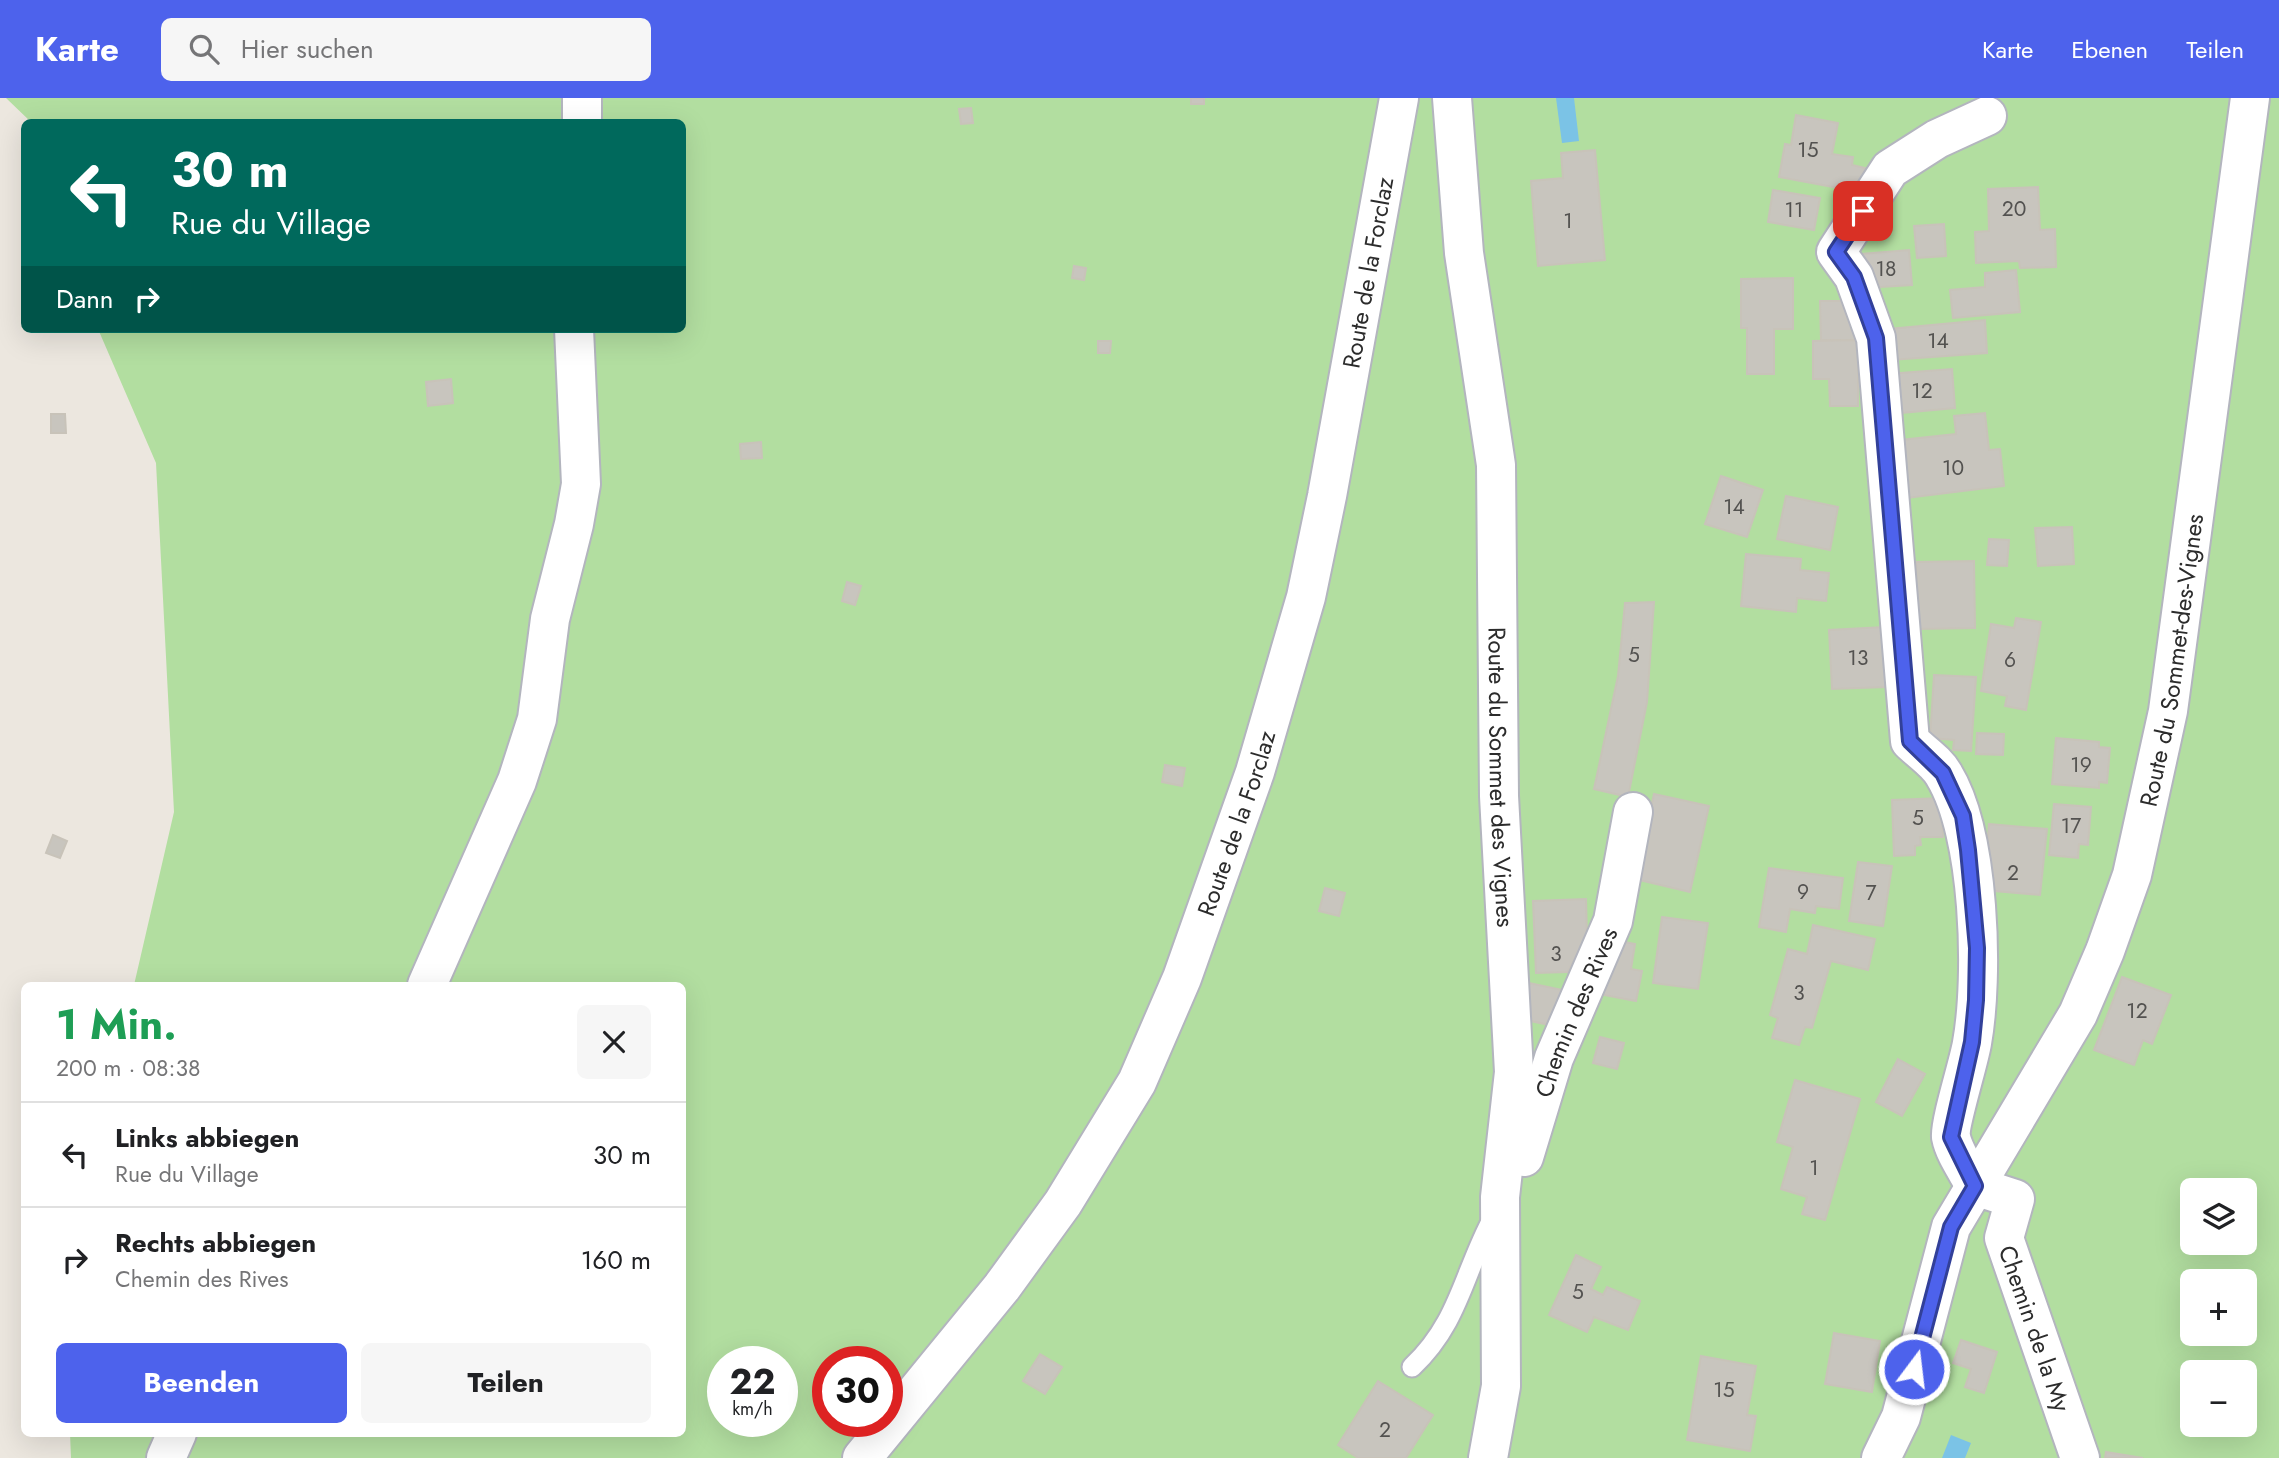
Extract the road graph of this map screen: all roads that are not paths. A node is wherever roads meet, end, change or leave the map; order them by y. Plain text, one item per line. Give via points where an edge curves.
1 (582, 98) edge
2 (1399, 98) edge
3 (1452, 98) edge
4 (2250, 98) edge
5 (1987, 116) dead end
6 (582, 119) edge
7 (574, 333) edge
8 (1633, 812) dead end
9 (428, 982) edge
10 (1975, 1186) junction
11 (1500, 1204) junction
12 (1412, 1367) dead end
13 (175, 1437) edge
14 (166, 1458) edge
15 (862, 1458) edge
16 (1488, 1458) edge
17 (1881, 1458) edge
18 (2080, 1458) edge

1 - 6 street
2 - 15 street, Route de la Forclaz via 1306,597 1255,772 1182,978 1137,1082 1063,1203 1002,1287
3 - 11 street, Route du Sommet des Vignes via 1464,253 1496,465 1499,796 1514,1072
4 - 10 street, Route du Sommet-des-Vignes via 2168,711 2132,876 2078,1014
5 - 10 street via 1937,139 1890,169 1836,252 1854,277 1876,338 1910,741 1943,773 1963,816 1977,948 1976,1000 1972,1042 1951,1137
7 - 9 street via 581,484 550,619 537,719 517,781
8 - 11 street, Chemin des Rives via 1613,921 1554,1058 1518,1185
10 - 17 street via 1951,1227 1902,1417
10 - 18 street, Chemin de la My via 2015,1199 2004,1238
11 - 12 lane via 1480,1240 1445,1327 1434,1346
11 - 16 street, Route du Sommet des Vignes via 1501,1387
13 - 14 street

